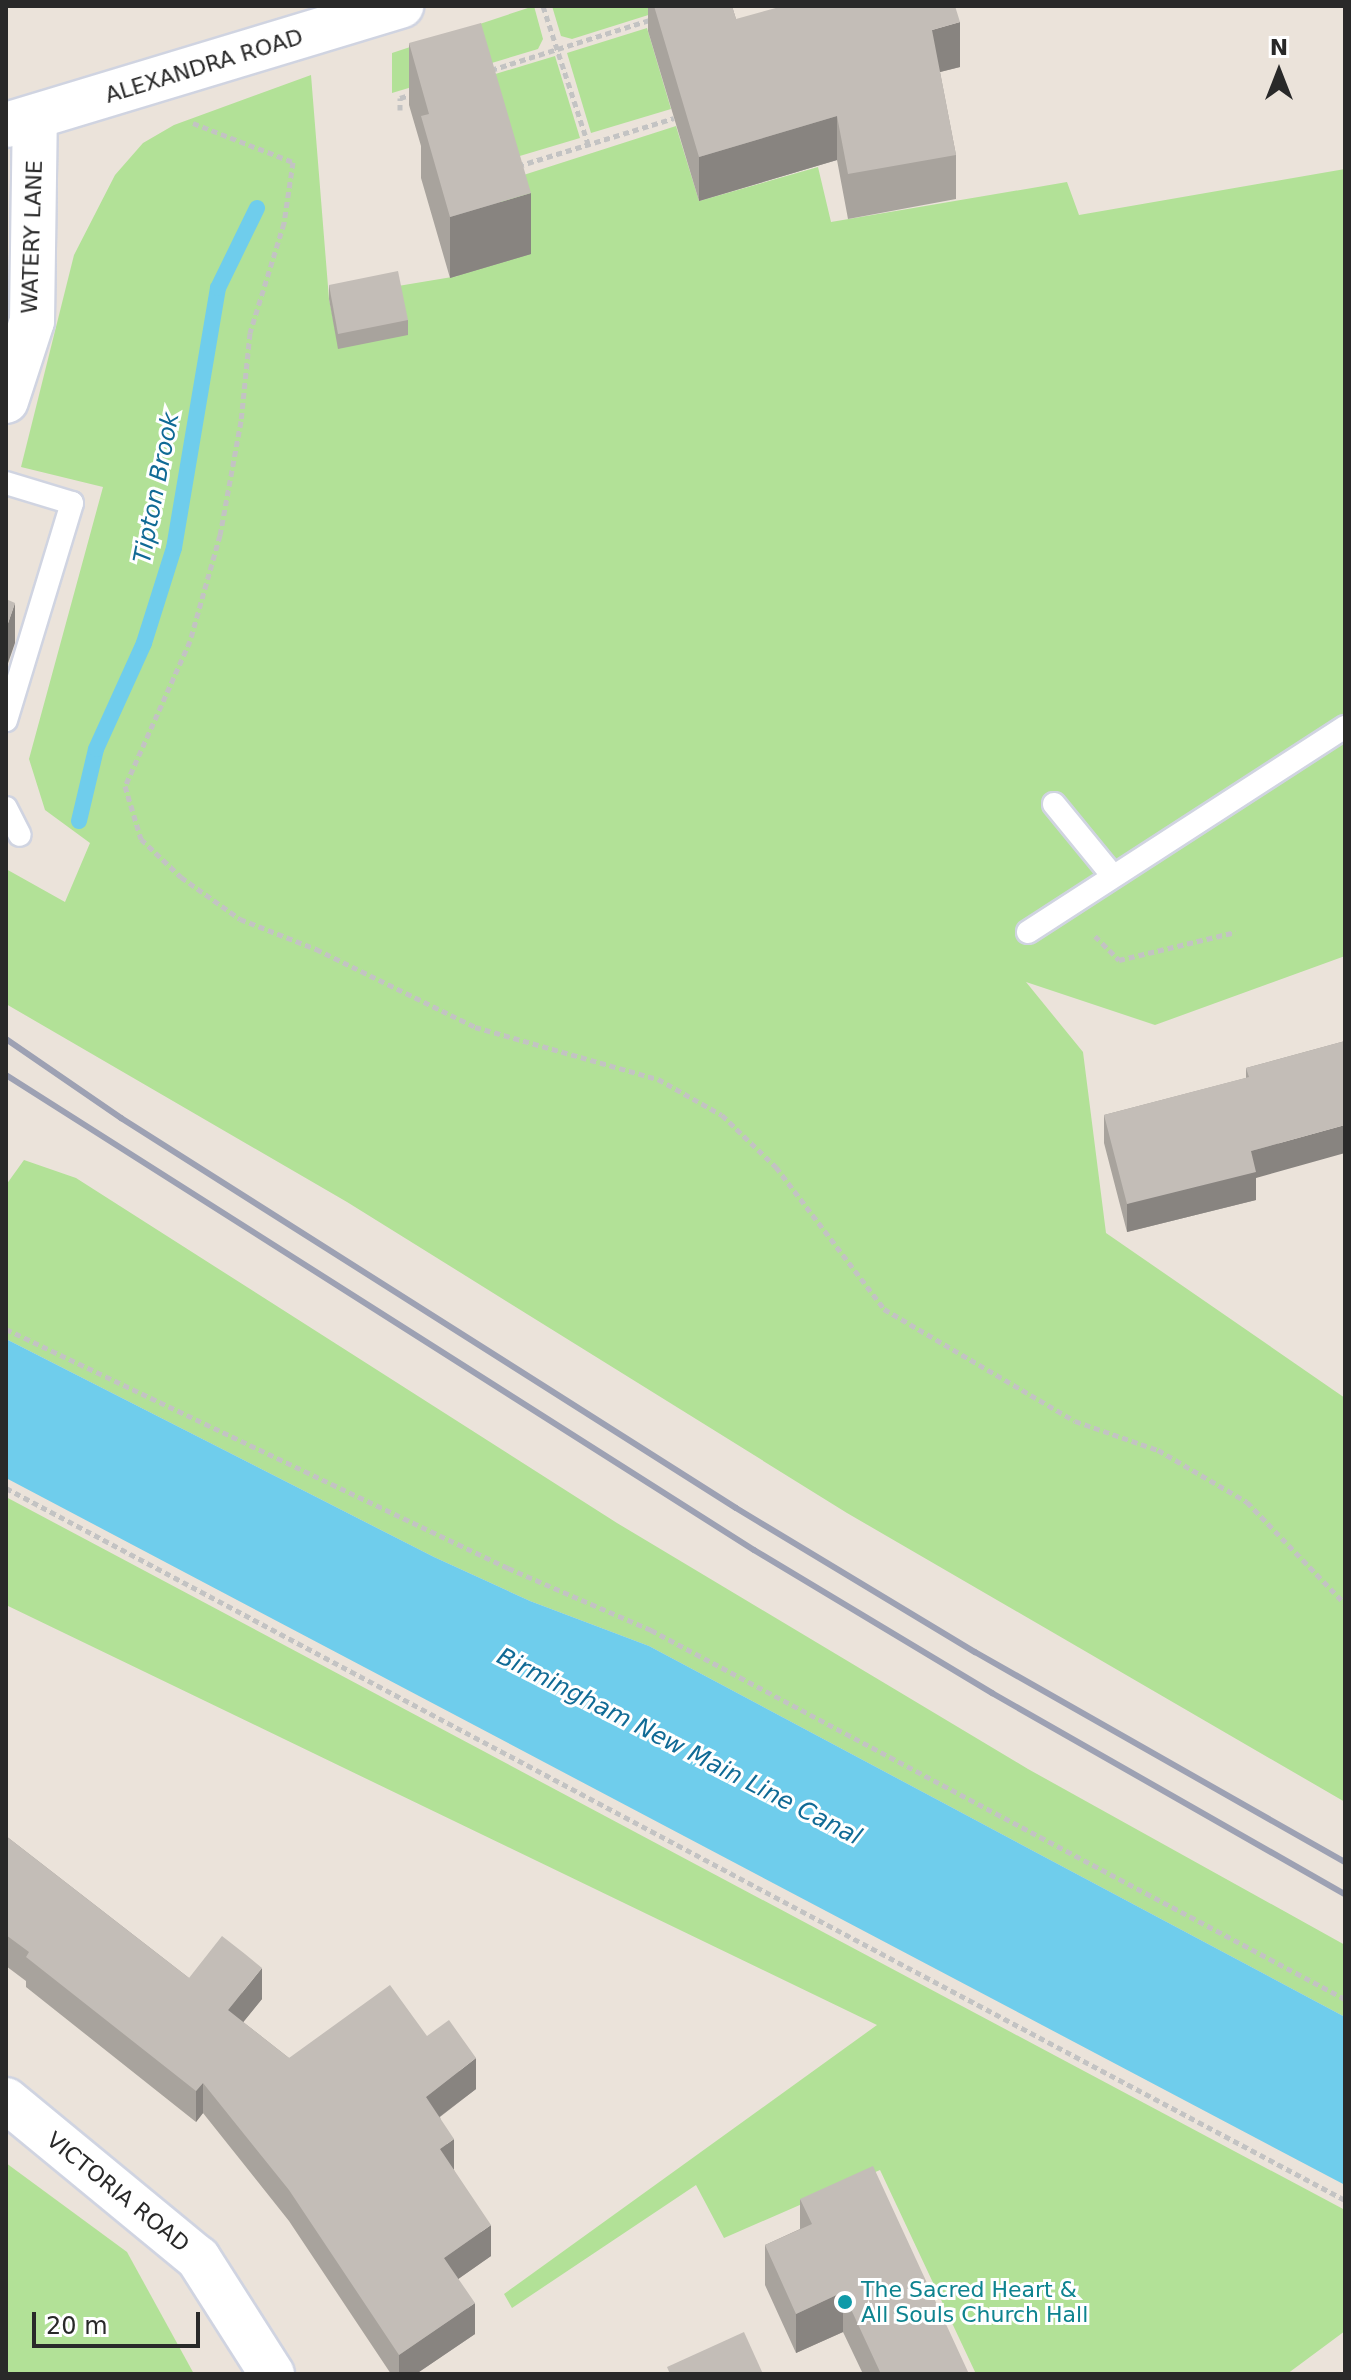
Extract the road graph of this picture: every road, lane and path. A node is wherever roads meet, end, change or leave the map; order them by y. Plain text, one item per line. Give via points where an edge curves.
1 (401, 6) edge
2 (543, 6) edge
3 (669, 15) edge
4 (557, 49) junction
5 (486, 71) edge
6 (162, 79) junction
7 (429, 89) edge
8 (400, 110) dead end
9 (674, 118) edge
10 (21, 122) edge
11 (588, 144) junction
12 (506, 169) edge
13 (6, 401) edge
14 (6, 483) edge
15 (6, 720) edge
16 (1345, 727) edge
17 (1054, 804) dead end
18 (6, 808) edge
19 (20, 835) dead end
20 (1113, 876) junction
21 (1066, 907) junction
22 (1028, 932) dead end
23 (1236, 932) dead end
24 (6, 1329) edge
25 (6, 1488) edge
26 (1345, 1604) edge
27 (1345, 1999) edge
28 (6, 2100) edge
29 (1345, 2200) edge
30 (272, 2374) edge

1 - 6 street, ALEXANDRA ROAD
2 - 4 path
3 - 4 path
4 - 5 path
4 - 11 path
6 - 10 street, ALEXANDRA ROAD
6 - 26 path via 183,119 293,162 284,223 250,333 241,421 220,535 190,641 125,786 141,839 181,877 240,919 316,949 475,1027 658,1079 722,1115 776,1167 884,1309 1075,1421 1158,1450 1247,1502
7 - 8 path via 400,98
9 - 11 path
10 - 13 street, WATERY LANE via 32,321
11 - 12 path
14 - 15 lane via 72,503
16 - 20 lane
17 - 20 lane
18 - 19 lane
20 - 21 lane
21 - 22 lane
21 - 23 path via 1119,960
24 - 27 path via 508,1568 651,1630
25 - 29 path
28 - 30 street, VICTORIA ROAD via 198,2258

